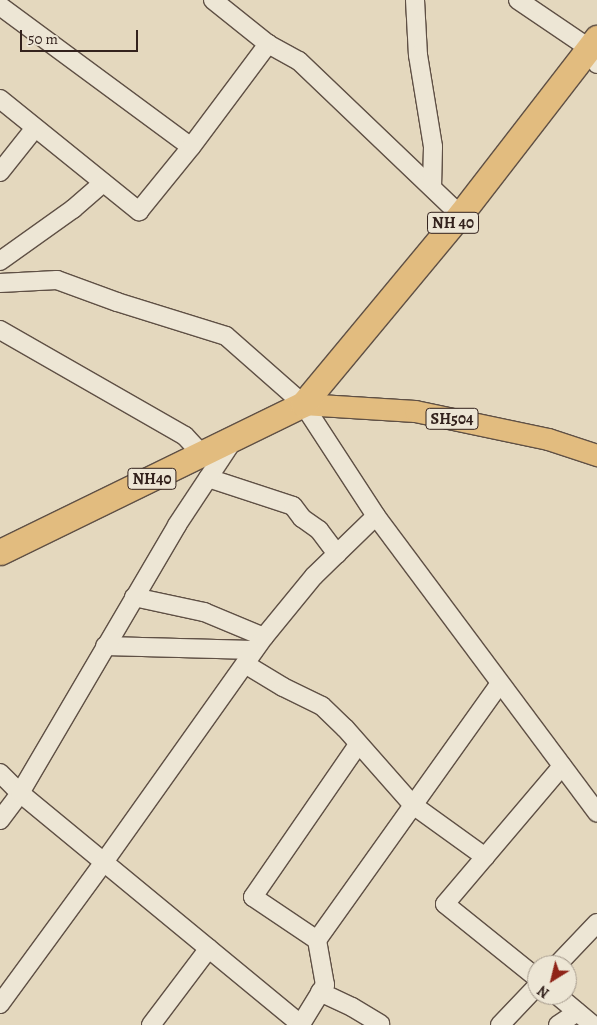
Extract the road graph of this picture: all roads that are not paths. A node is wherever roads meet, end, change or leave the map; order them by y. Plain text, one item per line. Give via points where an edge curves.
1 (213, 0) edge
2 (415, 0) edge
3 (518, 0) edge
4 (0, 6) edge
5 (268, 44) junction
6 (594, 50) edge
7 (0, 99) edge
8 (36, 128) junction
9 (191, 147) junction
10 (0, 172) edge
11 (103, 182) junction
12 (432, 187) junction
13 (460, 215) junction
14 (0, 261) edge
15 (0, 283) edge
16 (0, 330) edge
17 (303, 404) junction
18 (597, 455) edge
19 (205, 466) junction
20 (376, 516) junction
21 (0, 552) edge
22 (336, 554) junction
23 (134, 597) junction
24 (105, 646) junction
25 (254, 650) junction
26 (500, 683) junction
27 (358, 745) junction
28 (562, 766) junction
29 (0, 773) edge
30 (20, 793) junction
31 (413, 805) junction
32 (597, 813) edge
33 (0, 820) edge
34 (485, 857) junction
35 (104, 862) junction
36 (597, 923) edge
37 (318, 940) junction
38 (209, 948) junction
39 (567, 955) edge
40 (527, 970) edge
41 (320, 992) junction
42 (527, 997) edge
43 (0, 1004) edge
44 (569, 1005) edge
45 (577, 1012) junction
46 (380, 1024) edge
47 (151, 1025) edge
48 (301, 1025) edge
49 (500, 1025) edge
50 (558, 1025) edge
51 (593, 1025) edge

1 - 5 street
2 - 12 street via 418,55 433,147
3 - 6 street
4 - 9 street
5 - 9 street
5 - 12 street via 299,60
6 - 13 highway, NH 40
7 - 8 street
8 - 10 street
8 - 11 street
9 - 11 street via 139,212
11 - 14 street via 73,209
12 - 13 street
13 - 17 highway, NH 40
15 - 17 street via 57,280 226,336
16 - 19 street via 185,436
17 - 18 main road, SH504 via 415,411 548,439
17 - 19 highway, NH40 via 234,439
17 - 20 street
19 - 21 highway, NH40
19 - 22 street via 293,506 302,518 319,530
19 - 23 street
20 - 22 street
20 - 26 street
22 - 25 street
23 - 24 street
23 - 25 street via 204,612
24 - 25 street
24 - 30 street
25 - 27 street via 283,687 322,706
25 - 35 street
26 - 28 street
26 - 31 street
27 - 31 street
27 - 37 street via 253,898
28 - 32 street
28 - 34 street
29 - 30 street
30 - 33 street
30 - 35 street
31 - 34 street
31 - 37 street
34 - 40 street via 445,904
35 - 38 street
35 - 43 street
36 - 39 street
37 - 41 street via 325,985
38 - 47 street
38 - 48 street
41 - 46 street
41 - 48 street
42 - 49 street
44 - 45 street
45 - 50 street
45 - 51 street

